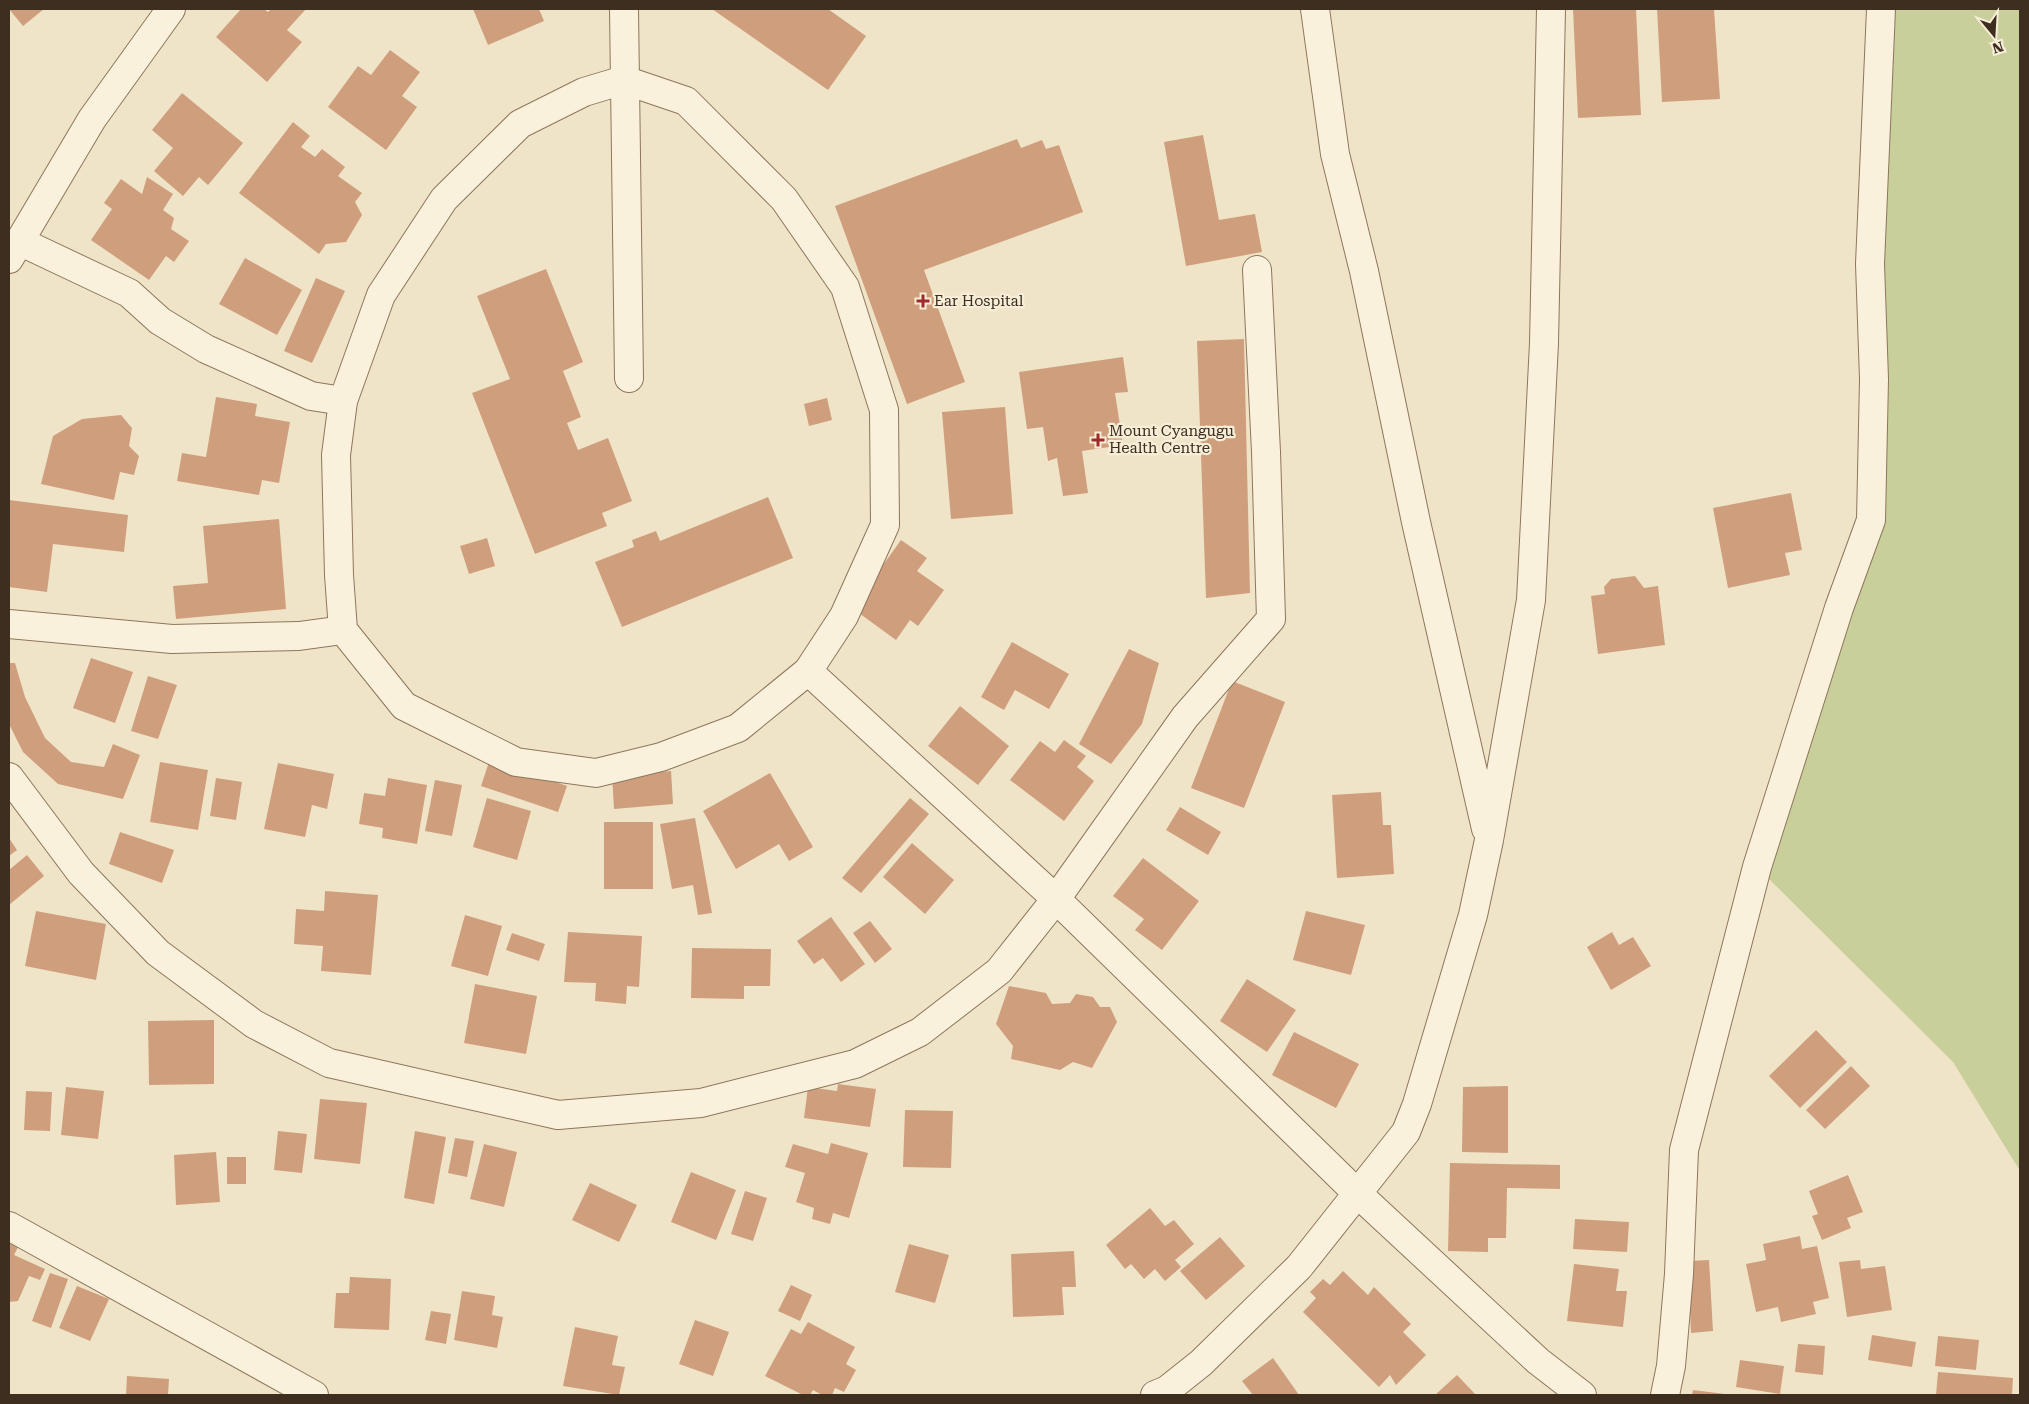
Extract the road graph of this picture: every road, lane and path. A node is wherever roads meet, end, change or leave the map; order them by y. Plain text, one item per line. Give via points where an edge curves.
1 (171, 9) edge
2 (624, 9) edge
3 (1315, 9) edge
4 (1550, 9) edge
5 (1881, 9) edge
6 (624, 80) junction
7 (14, 250) edge
8 (1257, 270) dead end
9 (629, 378) dead end
10 (343, 401) junction
11 (9, 624) edge
12 (342, 630) junction
13 (808, 671) junction
14 (9, 777) edge
15 (1489, 840) junction
16 (1056, 899) junction
17 (1357, 1193) junction
18 (9, 1226) edge
19 (314, 1395) edge
20 (1155, 1395) edge
21 (1582, 1395) edge
22 (1665, 1395) edge

1 - 7 street via 92,119
2 - 6 street
3 - 15 street via 1335,154 1364,271 1416,522
4 - 15 street via 1544,344 1531,600
5 - 22 street via 1870,264 1874,379 1871,520 1839,608 1757,867 1684,1150 1679,1274 1671,1366
6 - 9 street
6 - 10 street via 584,92 520,124 444,199 381,295
6 - 13 street via 686,101 784,200 845,287 884,410 885,525 844,616
7 - 10 street via 129,293 160,322 206,349 311,396
8 - 16 street via 1271,619 1185,717
10 - 12 street via 336,455
11 - 12 street via 172,639 300,636
12 - 13 street via 404,706 516,762 596,773 661,758 738,728
13 - 16 street
14 - 16 street via 81,873 158,953 254,1024 330,1063 558,1115 701,1103 856,1064 920,1032 999,971
15 - 17 street via 1473,915 1417,1104 1406,1132
16 - 17 street
17 - 20 street via 1299,1267 1200,1363 1167,1390
17 - 21 street via 1538,1361
18 - 19 street

